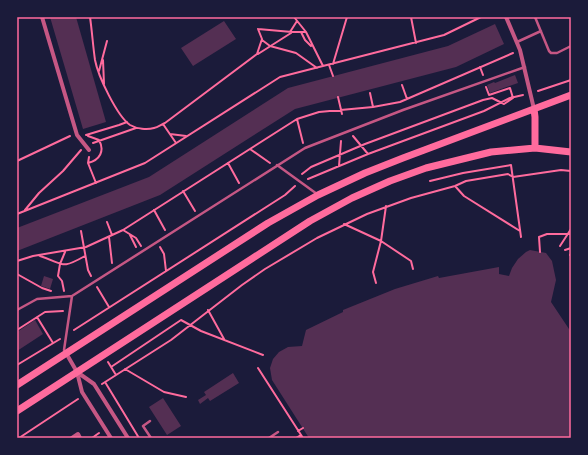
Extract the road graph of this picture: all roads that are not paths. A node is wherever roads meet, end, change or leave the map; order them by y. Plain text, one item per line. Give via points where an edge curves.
1 (42, 17) edge
2 (506, 17) edge
3 (534, 17) edge
4 (541, 31) junction
5 (517, 42) junction
6 (571, 46) edge
7 (525, 67) junction
8 (571, 95) edge
9 (534, 110) junction
10 (88, 148) road end
11 (535, 148) junction
12 (571, 152) edge
13 (276, 165) junction
14 (318, 195) junction
15 (72, 296) junction
16 (17, 310) edge
17 (66, 353) junction
18 (77, 372) junction
19 (17, 385) edge
20 (17, 411) edge
21 (150, 421) dead end
22 (278, 432) dead end
23 (72, 438) edge
24 (80, 438) edge
25 (111, 438) edge
26 (128, 438) edge
27 (151, 438) edge
28 (269, 438) edge

1 - 10 street via 76,135
2 - 5 street
3 - 4 lane
4 - 5 lane
4 - 6 lane via 551,53
5 - 7 street
7 - 9 street
7 - 13 lane via 305,148
8 - 9 main road
9 - 11 main road
9 - 14 main road via 390,163
11 - 12 main road
11 - 18 main road via 491,152 426,168 352,198 310,221
13 - 14 lane
13 - 15 lane
14 - 17 main road via 268,223
15 - 16 lane via 37,299
15 - 17 lane via 64,350
17 - 18 street
17 - 19 main road
18 - 20 main road
18 - 25 street via 84,396
18 - 26 street via 94,384
21 - 27 lane via 143,426
22 - 28 lane
23 - 24 street via 78,434

